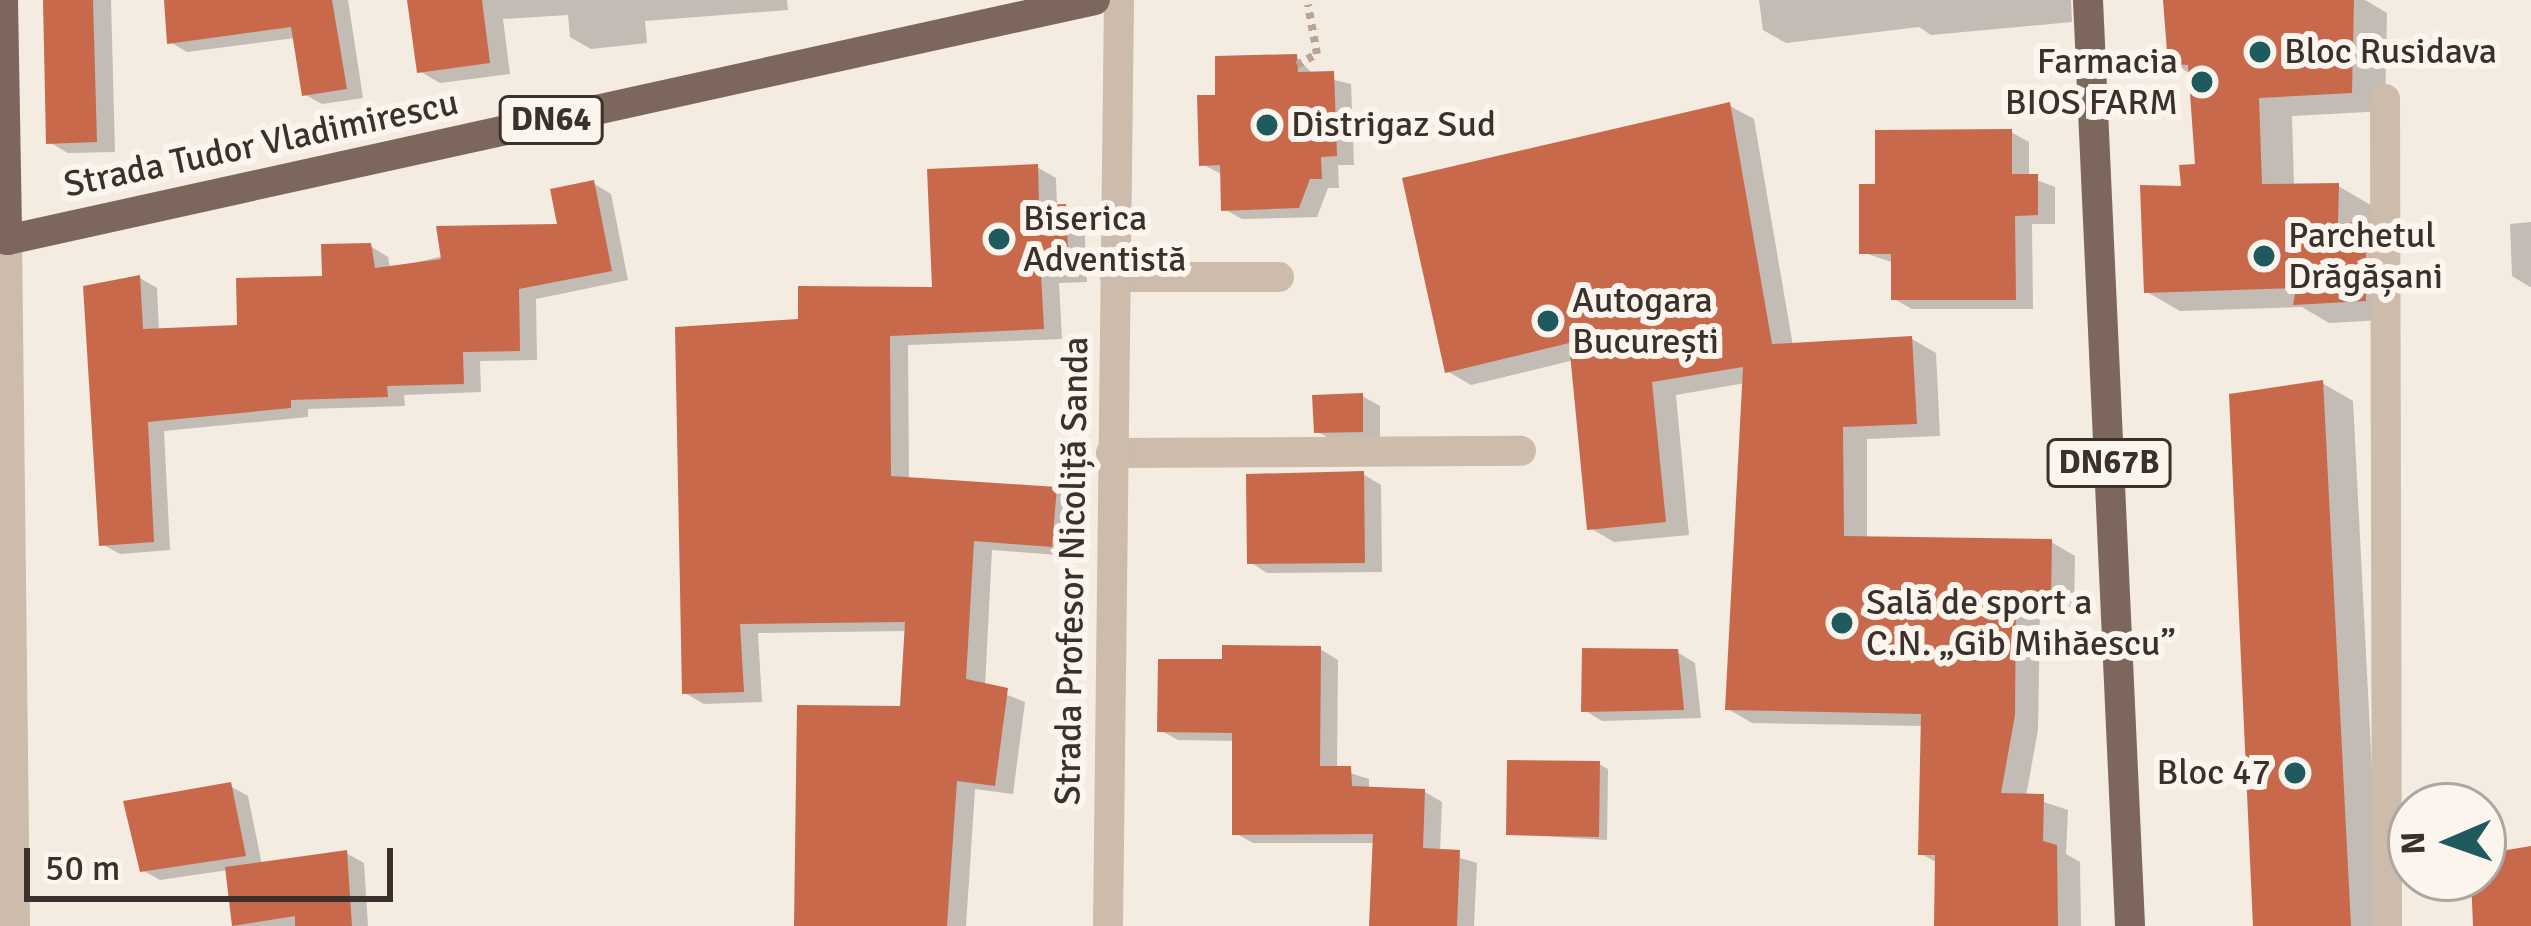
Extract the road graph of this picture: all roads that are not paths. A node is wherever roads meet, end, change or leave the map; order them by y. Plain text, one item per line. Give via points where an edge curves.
1 (3, 0) edge
2 (1095, 0) edge
3 (1119, 0) edge
4 (2088, 0) edge
5 (2385, 99) dead end
6 (7, 240) junction
7 (1115, 277) junction
8 (1279, 277) dead end
9 (1521, 451) dead end
10 (1111, 453) junction
11 (15, 926) edge
12 (1108, 926) edge
13 (2130, 926) edge
14 (2387, 926) edge

1 - 6 main road
2 - 6 main road, Strada Tudor Vladimirescu / DN64
3 - 7 street, Strada Profesor Nicoliță Sanda
4 - 13 main road, DN67B
5 - 14 street
6 - 11 street
7 - 8 street
7 - 10 street, Strada Profesor Nicoliță Sanda
9 - 10 street
10 - 12 street, Strada Profesor Nicoliță Sanda

